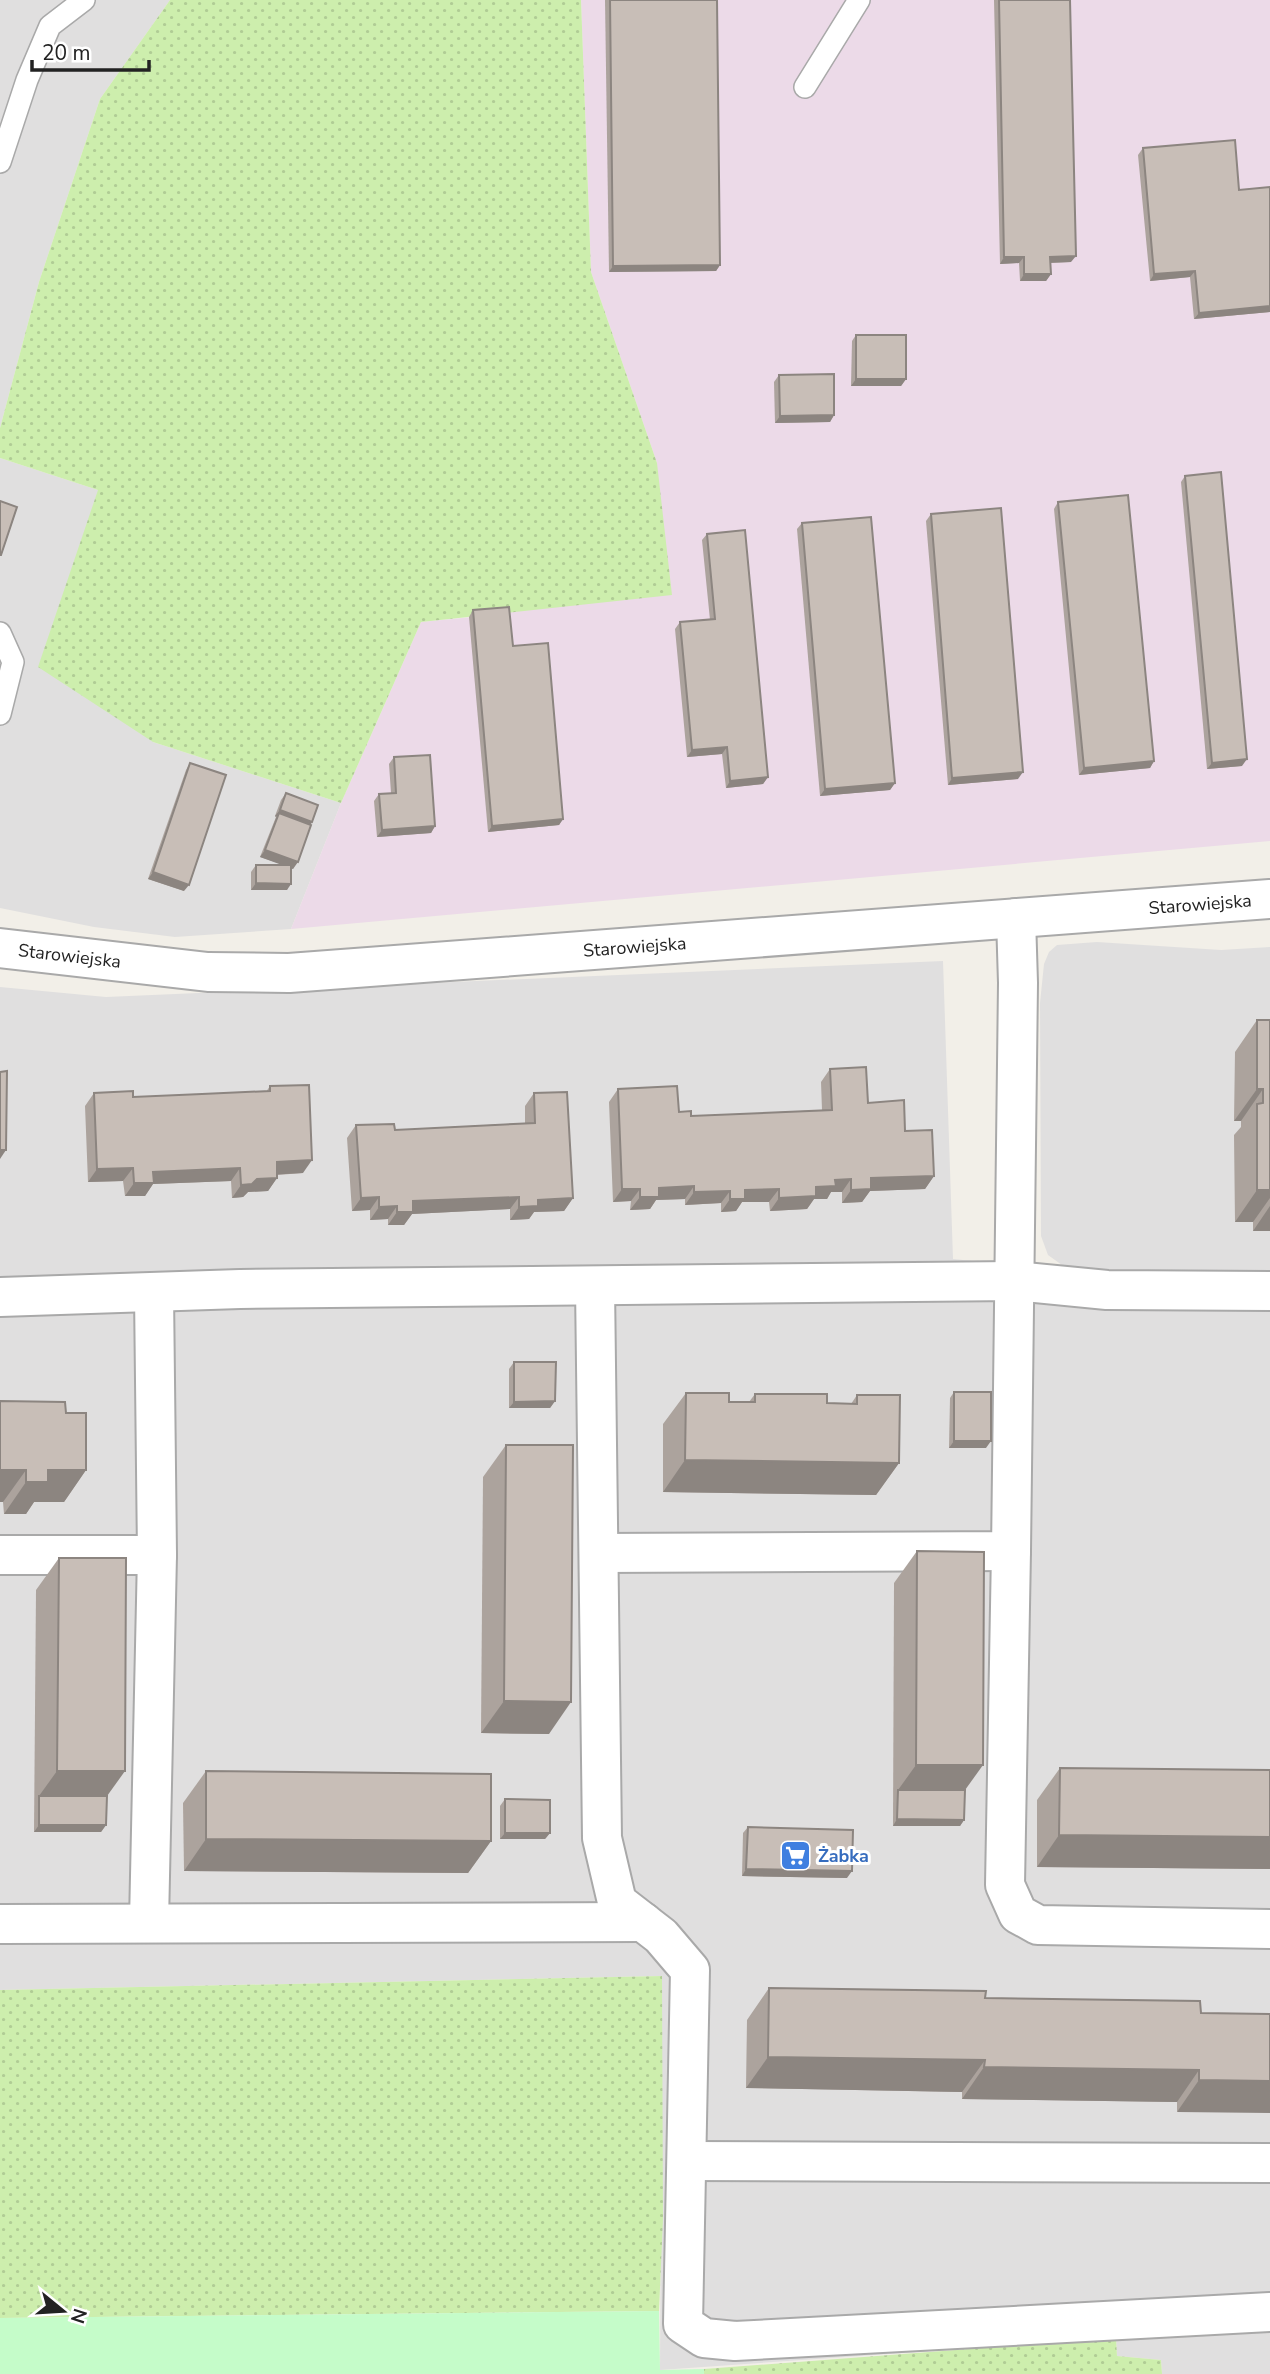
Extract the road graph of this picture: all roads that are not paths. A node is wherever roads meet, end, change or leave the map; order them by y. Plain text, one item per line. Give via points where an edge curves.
1 (84, 0) edge
2 (859, 0) edge
3 (805, 87) dead end
4 (0, 162) edge
5 (0, 633) edge
6 (0, 714) edge
7 (1270, 899) edge
8 (1016, 918) junction
9 (0, 948) edge
10 (1014, 1281) junction
11 (595, 1286) junction
12 (1270, 1291) edge
13 (154, 1293) junction
14 (0, 1297) edge
15 (1011, 1551) junction
16 (599, 1553) junction
17 (0, 1555) edge
18 (157, 1555) junction
19 (149, 1922) junction
20 (643, 1922) junction
21 (0, 1924) edge
22 (1270, 1929) edge
23 (687, 2161) junction
24 (1270, 2163) edge
25 (1270, 2312) edge

1 - 4 lane via 50,26
2 - 3 lane
5 - 6 lane via 13,663
7 - 8 street, Starowiejska
8 - 9 street, Starowiejska via 289,972 208,972
8 - 10 street
10 - 11 street
10 - 12 street via 1107,1290
10 - 15 street
11 - 13 street
11 - 16 street
13 - 14 street
13 - 18 street
15 - 16 street
15 - 22 street via 1005,1885 1018,1914 1038,1925
16 - 20 street via 602,1838 617,1902
17 - 18 street
18 - 19 street
19 - 20 street
19 - 21 street
20 - 23 street via 690,1970
23 - 24 street
23 - 25 street via 683,2324 704,2338 735,2341

